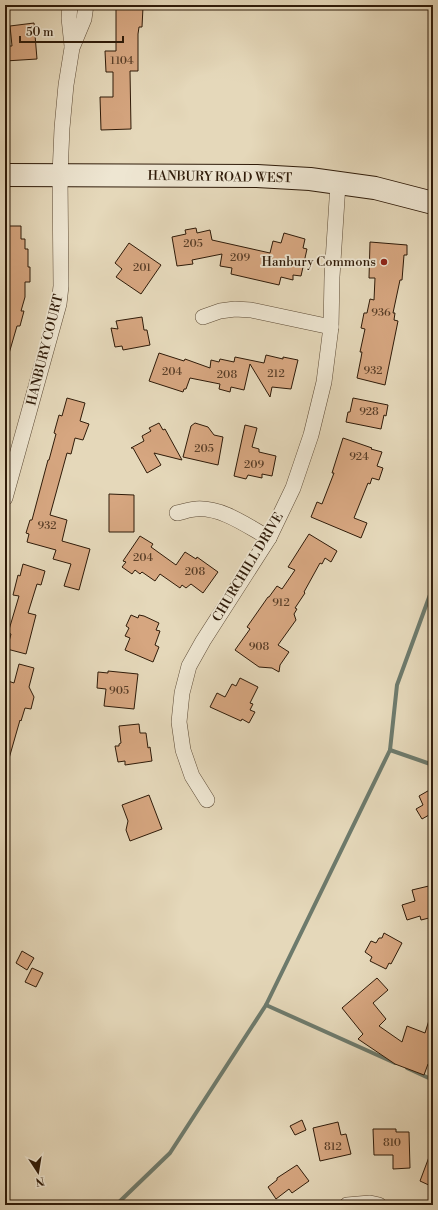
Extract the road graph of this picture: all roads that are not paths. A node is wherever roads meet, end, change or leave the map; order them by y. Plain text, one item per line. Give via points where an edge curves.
1 (70, 5) edge
2 (86, 5) edge
3 (72, 48) junction
4 (5, 175) edge
5 (60, 175) junction
6 (338, 184) junction
7 (433, 203) edge
8 (203, 317) dead end
9 (331, 327) junction
10 (5, 498) edge
11 (177, 513) dead end
12 (269, 538) junction
13 (207, 800) dead end
14 (347, 1205) edge
15 (379, 1205) edge

1 - 3 street
2 - 3 street via 84,19
3 - 5 street, HANBURY COURT via 62,128
4 - 5 main road, HANBURY ROAD WEST
5 - 6 main road, HANBURY ROAD WEST via 257,176 310,179
5 - 10 street, HANBURY COURT via 59,304
6 - 7 main road, HANBURY ROAD WEST via 375,188
6 - 9 street, CHURCHILL DRIVE
8 - 9 street via 220,311 251,310
9 - 12 street, CHURCHILL DRIVE via 324,382 311,435 293,488
11 - 12 street via 196,509 215,511
12 - 13 street, CHURCHILL DRIVE via 203,641 189,666 182,693 179,722 183,750 192,776
14 - 15 street

